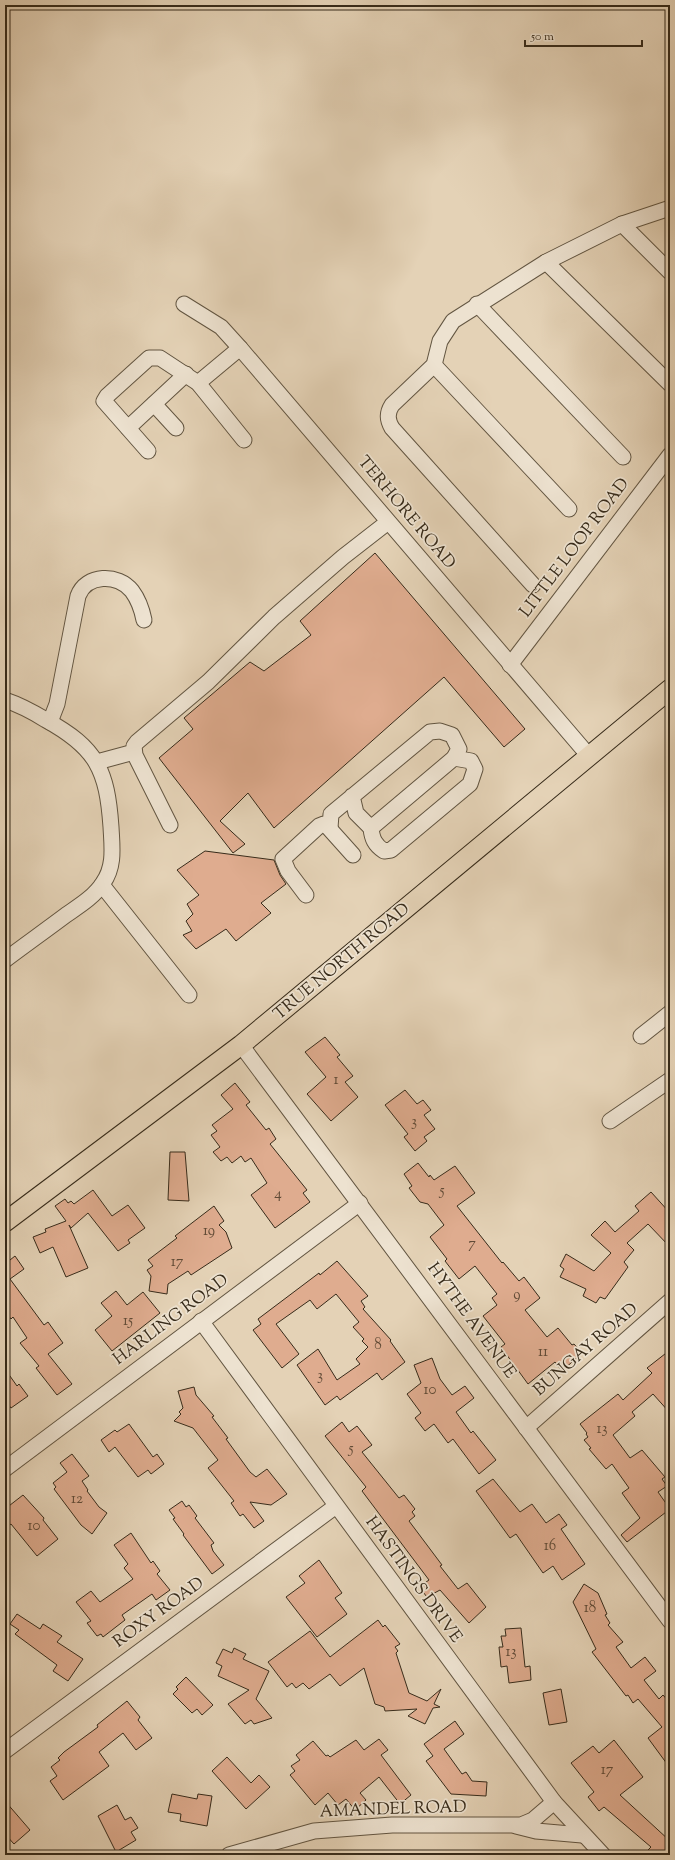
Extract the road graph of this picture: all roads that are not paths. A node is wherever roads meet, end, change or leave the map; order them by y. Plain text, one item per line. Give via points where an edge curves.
1 (670, 208) edge
2 (622, 224) junction
3 (546, 262) junction
4 (670, 272) edge
5 (184, 304) dead end
6 (478, 304) junction
7 (240, 348) junction
8 (434, 365) junction
9 (192, 379) junction
10 (670, 384) edge
11 (154, 404) junction
12 (128, 428) junction
13 (176, 428) dead end
14 (244, 440) dead end
15 (148, 451) dead end
16 (670, 454) edge
17 (623, 458) dead end
18 (569, 509) dead end
19 (388, 522) junction
20 (533, 585) dead end
21 (144, 620) dead end
22 (510, 665) junction
23 (670, 689) edge
24 (5, 700) edge
25 (50, 722) junction
26 (134, 752) junction
27 (589, 756) junction
28 (454, 758) junction
29 (97, 762) junction
30 (352, 796) junction
31 (170, 825) dead end
32 (330, 828) junction
33 (371, 828) junction
34 (353, 855) dead end
35 (102, 885) junction
36 (306, 895) dead end
37 (5, 960) edge
38 (189, 995) dead end
39 (670, 1013) edge
40 (641, 1036) dead end
41 (241, 1045) junction
42 (670, 1080) edge
43 (610, 1121) dead end
44 (360, 1203) junction
45 (5, 1222) edge
46 (670, 1301) edge
47 (201, 1321) junction
48 (526, 1428) junction
49 (5, 1469) edge
50 (336, 1506) junction
51 (670, 1621) edge
52 (5, 1750) edge
53 (554, 1802) junction
54 (515, 1826) junction
55 (582, 1835) junction
56 (229, 1855) edge
57 (603, 1855) edge

1 - 2 street
2 - 3 street
2 - 4 street
3 - 6 street
3 - 10 street
5 - 7 street, TERHORE ROAD via 221,327
6 - 8 street via 453,321 440,341
6 - 17 street
7 - 9 street
7 - 19 street, TERHORE ROAD
8 - 18 street
8 - 20 street via 392,405 388,412 388,420 392,428
9 - 11 street
9 - 12 street via 160,358 149,358 104,401
9 - 14 street
11 - 12 street
11 - 13 street
12 - 15 street
16 - 22 street, LITTLE LOOP ROAD
19 - 22 street, TERHORE ROAD
19 - 26 street via 274,617 208,682 137,742
21 - 25 street via 132,591 122,583 110,578 99,579 89,582 84,587 78,596 57,704
22 - 27 street, TERHORE ROAD
23 - 27 main road, TRUE NORTH ROAD
24 - 25 street
25 - 29 street via 83,744
26 - 29 street
26 - 31 street
27 - 41 main road, TRUE NORTH ROAD
28 - 30 street via 459,749 452,735 440,731 430,732
28 - 33 street
28 - 33 street via 471,761 475,769 470,784 391,850 384,851 377,846 372,838
29 - 35 street via 104,780 113,854
30 - 32 street via 331,814
30 - 33 street via 356,813
32 - 34 street
32 - 36 street via 321,824 283,858 282,862
35 - 37 street via 89,898
35 - 38 street
39 - 40 street
41 - 44 street, HYTHE AVENUE
41 - 45 main road, TRUE NORTH ROAD
42 - 43 street
44 - 47 street, HARLING ROAD
44 - 48 street, HYTHE AVENUE
46 - 48 street, BUNGAY ROAD
47 - 49 street, HARLING ROAD
47 - 50 street, HASTINGS DRIVE
48 - 51 street, HYTHE AVENUE
50 - 52 street, ROXY ROAD
50 - 53 street, HASTINGS DRIVE
53 - 54 street, AMANDEL ROAD via 533,1820
53 - 55 street, HASTINGS DRIVE
54 - 55 street via 536,1831
54 - 56 street, AMANDEL ROAD via 392,1825 314,1831
55 - 57 street, HASTINGS DRIVE

